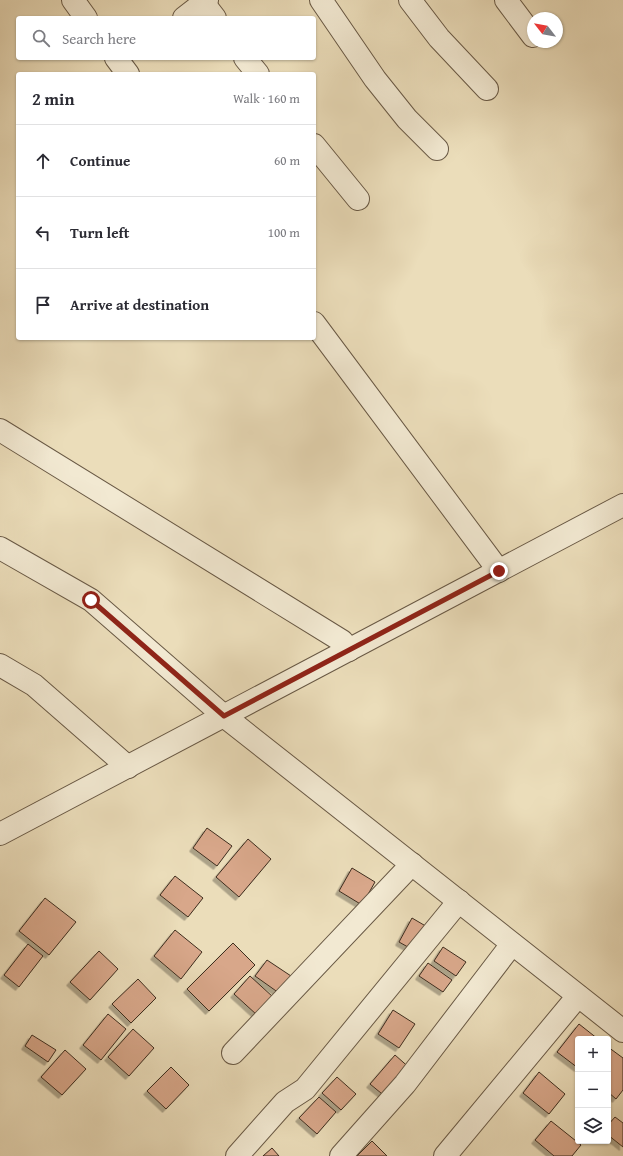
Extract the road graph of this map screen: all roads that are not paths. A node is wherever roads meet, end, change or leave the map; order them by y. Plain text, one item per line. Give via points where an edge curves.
1 (73, 0) edge
2 (321, 0) edge
3 (410, 0) edge
4 (506, 0) edge
5 (207, 5) edge
6 (85, 16) edge
7 (188, 16) edge
8 (527, 28) edge
9 (248, 60) edge
10 (256, 72) edge
11 (487, 89) dead end
12 (316, 147) edge
13 (437, 149) dead end
14 (358, 199) dead end
15 (316, 326) edge
16 (0, 430) edge
17 (623, 505) edge
18 (0, 548) edge
19 (499, 571) junction
20 (349, 650) junction
21 (0, 665) edge
22 (224, 716) junction
23 (128, 767) junction
24 (0, 834) edge
25 (412, 864) junction
26 (459, 901) junction
27 (512, 944) junction
28 (578, 996) junction
29 (623, 1031) edge
30 (233, 1053) dead end
31 (447, 1155) edge
32 (237, 1156) edge
33 (341, 1156) edge

1 - 6 street
2 - 13 street via 375,79 407,119
3 - 11 street via 439,38
4 - 8 street
5 - 7 street
9 - 10 street
12 - 14 street
15 - 19 street
16 - 20 street via 342,640
17 - 19 street
18 - 22 street via 91,600
19 - 20 street
20 - 22 street
21 - 23 street via 34,685
22 - 23 street
22 - 25 street
23 - 24 street
25 - 26 street
25 - 30 street
26 - 27 street
26 - 32 street via 305,1089 285,1102
27 - 28 street
27 - 33 street via 405,1084
28 - 29 street
28 - 31 street

